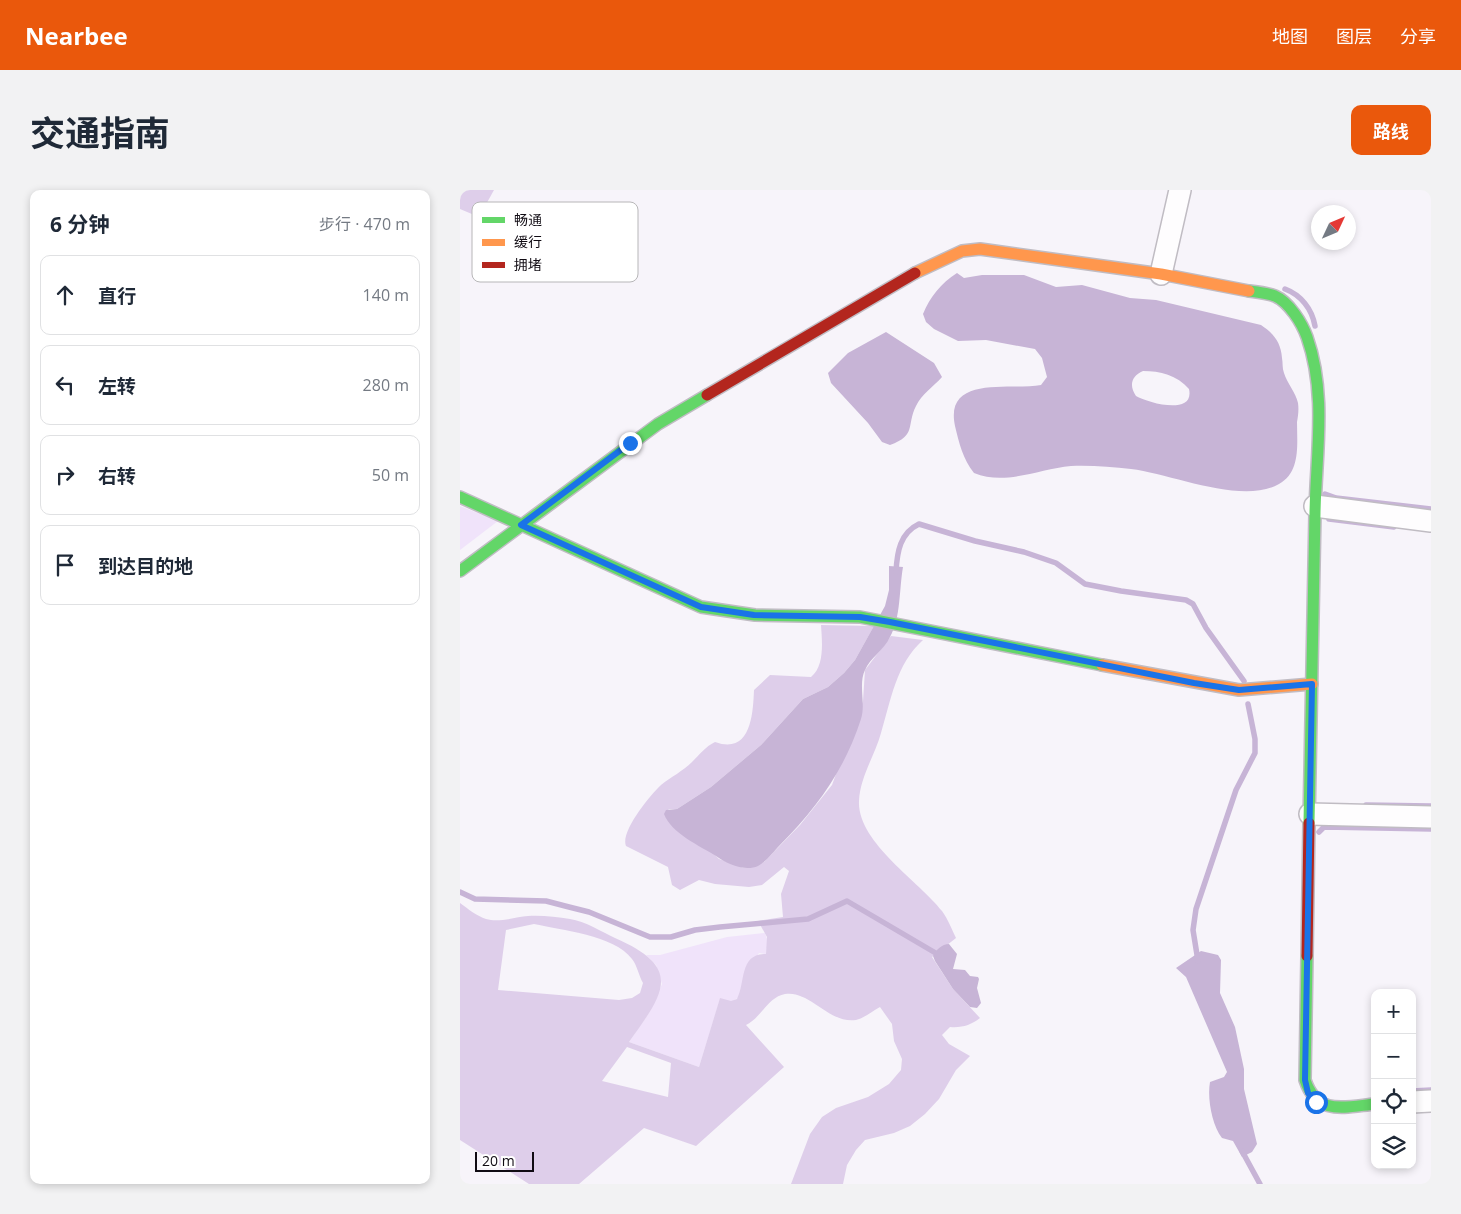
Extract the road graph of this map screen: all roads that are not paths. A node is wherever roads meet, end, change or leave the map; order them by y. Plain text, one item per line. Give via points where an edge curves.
1 (1180, 190) edge
2 (1161, 274) junction
3 (460, 497) edge
4 (1315, 506) junction
5 (1431, 520) edge
6 (521, 525) junction
7 (460, 570) edge
8 (1312, 684) junction
9 (1310, 814) junction
10 (1431, 817) edge
11 (1431, 1101) edge
12 (1416, 1102) edge
13 (1371, 1104) edge

1 - 2 street
2 - 4 street via 1276,296 1286,302 1304,326 1317,387 1320,431
2 - 6 street via 980,249 945,257 658,424
3 - 6 street
4 - 5 street
4 - 8 street
6 - 7 street
6 - 8 street via 701,607 754,615 851,617 890,622 1239,690
8 - 9 street
9 - 10 street
9 - 13 street via 1305,1080 1308,1093 1316,1102 1328,1106
11 - 12 street

